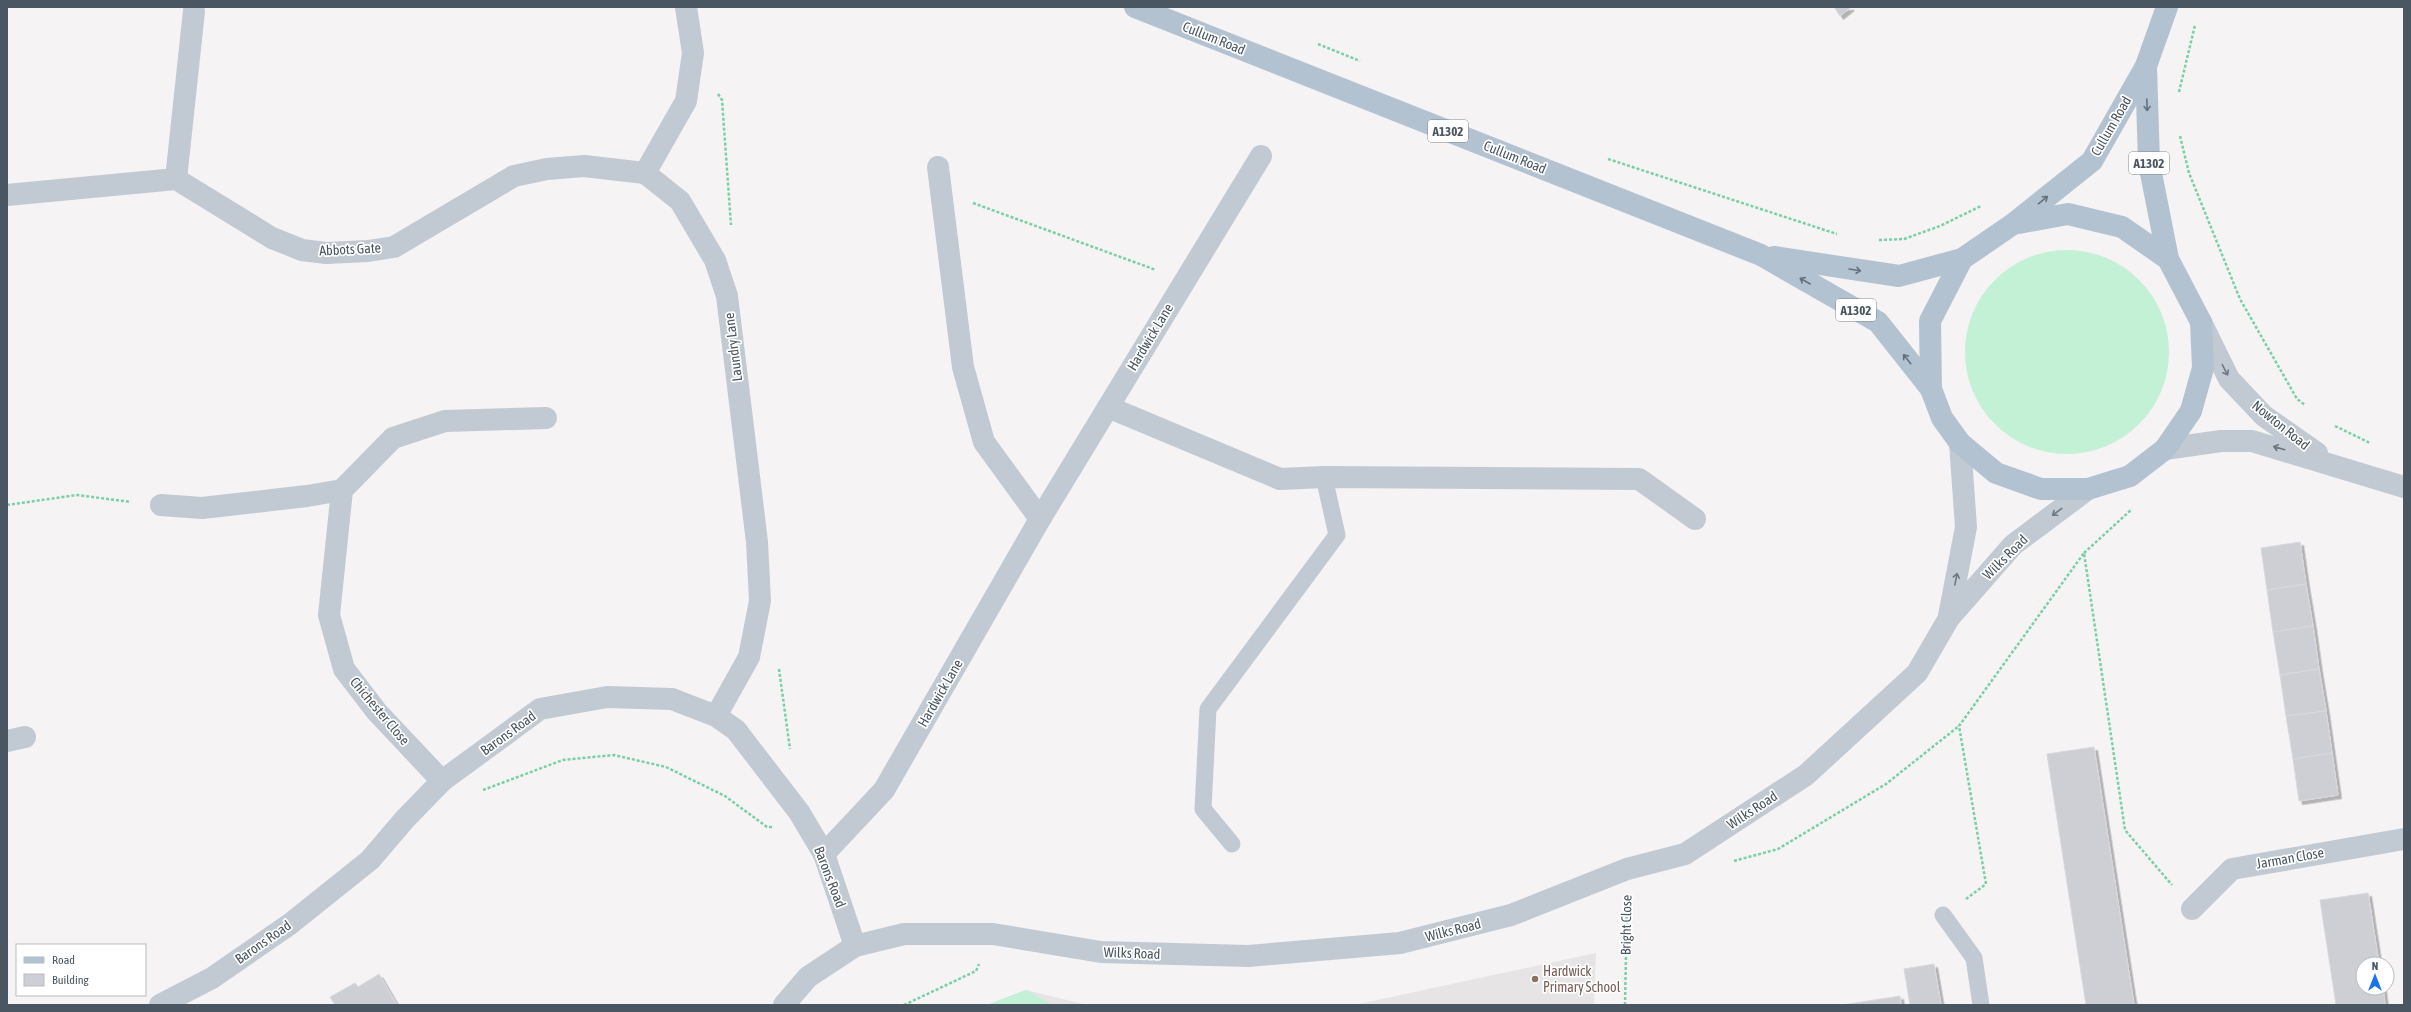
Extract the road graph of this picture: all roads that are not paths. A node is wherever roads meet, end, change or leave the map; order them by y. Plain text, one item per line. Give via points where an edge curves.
1 (686, 7) edge
2 (1135, 7) edge
3 (2167, 7) edge
4 (194, 11) dead end
5 (2146, 66) junction
6 (1262, 156) dead end
7 (938, 166) dead end
8 (645, 173) junction
9 (176, 179) junction
10 (7, 195) edge
11 (2013, 224) junction
12 (1761, 255) junction
13 (1962, 259) junction
14 (2168, 259) junction
15 (2201, 322) junction
16 (1931, 389) junction
17 (1108, 407) junction
18 (546, 418) dead end
19 (1960, 443) junction
20 (2165, 449) junction
21 (2330, 463) junction
22 (1324, 477) junction
23 (2404, 487) edge
24 (2088, 489) junction
25 (342, 490) junction
26 (161, 506) road end
27 (1040, 519) junction
28 (1695, 519) dead end
29 (1949, 618) junction
30 (716, 716) junction
31 (442, 781) junction
32 (2404, 839) edge
33 (1232, 844) dead end
34 (824, 854) junction
35 (2192, 909) road end
36 (1943, 915) road end
37 (855, 946) junction
38 (160, 1005) edge
39 (784, 1005) edge
40 (1982, 1005) edge

1 - 8 street via 693,52 686,101
2 - 12 main road, Cullum Road / A1302
3 - 5 main road, Cullum Road / A1302
4 - 9 street
11 -> 5 main road, Cullum Road / A1302 via 2092,161
5 -> 14 main road, Cullum Road / A1302 via 2149,163
6 - 17 street, Hardwick Lane
7 - 27 street via 963,367 984,442
8 - 9 street, Abbots Gate via 584,166 547,169 514,176 394,247 326,253 302,250 272,238
8 - 30 street, Laundry Lane via 680,201 715,260 727,296 757,542 760,601 749,657
9 - 10 street
11 - 13 main road, Cullum Road
11 - 14 main road via 2068,214 2122,227
12 -> 13 main road, Cullum Road / A1302 via 1899,276
16 -> 12 main road, Cullum Road / A1302 via 1878,322
13 - 16 main road via 1930,320
14 - 15 main road
15 - 20 main road via 2203,368 2191,412
15 -> 21 street, Nowton Road via 2229,379 2264,416
16 - 19 main road via 1942,418
17 - 22 street via 1280,479
17 - 27 street, Hardwick Lane
18 - 25 street via 445,421 393,438
19 - 24 main road via 1996,473 2041,489
29 -> 19 street, Wilks Road via 1966,527
21 -> 20 street, Nowton Road via 2252,441 2221,441
20 - 24 main road via 2130,476
21 - 23 street, Nowton Road
22 - 28 street via 1639,479
22 - 33 lane via 1337,535 1208,709 1203,809
24 -> 29 street, Wilks Road via 2013,546
25 - 26 street via 202,508
25 - 31 street, Chichester Close via 329,615 344,669 377,712
27 - 34 street, Hardwick Lane via 884,790
29 - 37 street, Wilks Road via 1917,673 1806,775 1686,854 1627,869 1511,915 1400,943 1240,956 1101,952 993,934 904,934
30 - 31 street, Barons Road via 672,699 607,697 540,709
30 - 34 street, Barons Road via 736,730 799,812
31 - 38 street, Barons Road via 404,819 370,860 290,924 212,978
32 - 35 street, Jarman Close via 2232,869
34 - 37 street, Barons Road
36 - 40 lane via 1974,958
37 - 39 street via 808,977

